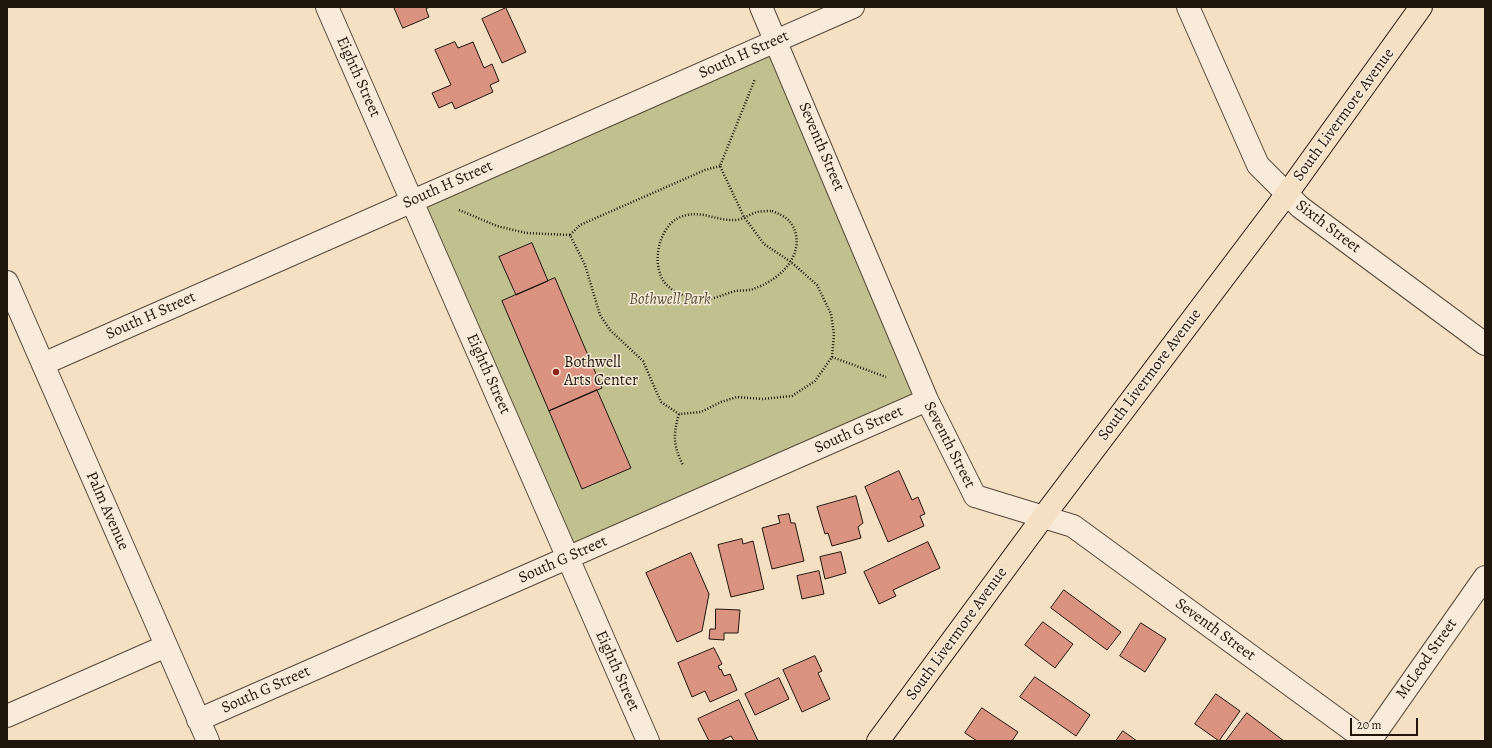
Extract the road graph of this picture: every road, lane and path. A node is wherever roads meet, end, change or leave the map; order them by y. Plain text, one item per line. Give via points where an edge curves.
1 (327, 7) edge
2 (761, 7) edge
3 (853, 7) edge
4 (1188, 7) edge
5 (1421, 7) edge
6 (776, 41) junction
7 (755, 79) dead end
8 (720, 166) junction
9 (1286, 195) junction
10 (412, 201) junction
11 (459, 210) dead end
12 (744, 217) junction
13 (570, 235) junction
14 (791, 262) junction
15 (7, 282) edge
16 (1485, 344) edge
17 (832, 357) junction
18 (43, 364) junction
19 (886, 377) dead end
20 (927, 400) junction
21 (679, 414) junction
22 (683, 465) dead end
23 (1043, 517) junction
24 (568, 558) junction
25 (1485, 577) edge
26 (166, 646) junction
27 (7, 716) edge
28 (198, 720) junction
29 (208, 741) edge
30 (648, 741) edge
31 (878, 741) edge
32 (1369, 741) edge

1 - 10 street, Eighth Street
2 - 6 street, Seventh Street
3 - 6 street, South H Street
4 - 9 street, Sixth Street via 1256,163
5 - 9 main road, South Livermore Avenue
6 - 10 street, South H Street
6 - 20 street, Seventh Street
7 - 8 path
8 - 12 path
8 - 13 path via 705,170 580,225
9 - 16 street, Sixth Street
9 - 23 main road, South Livermore Avenue
10 - 18 street, South H Street
10 - 24 street, Eighth Street
11 - 13 path via 497,226 526,233
12 - 14 path via 764,244
12 - 14 path via 772,211 786,217 795,229 797,241 796,253
12 - 14 path via 736,220 689,214 676,219 665,230 659,245 658,266 665,282 678,293 693,299 710,299 752,290 766,284
13 - 21 path via 584,265 600,315 610,330 643,361 661,402
14 - 17 path via 817,285 830,314 834,334
15 - 18 street, Palm Avenue
17 - 19 path
17 - 21 path via 815,381 792,396 762,399 737,397 701,412
18 - 26 street, Palm Avenue
20 - 23 street, Seventh Street via 975,496
20 - 24 street, South G Street
21 - 22 path via 674,442
23 - 31 main road, South Livermore Avenue
23 - 32 street, Seventh Street via 1073,526
24 - 28 street, South G Street
24 - 30 street, Eighth Street
25 - 32 street, McLeod Street
26 - 27 street
26 - 28 street, Palm Avenue
28 - 29 street, Palm Avenue

